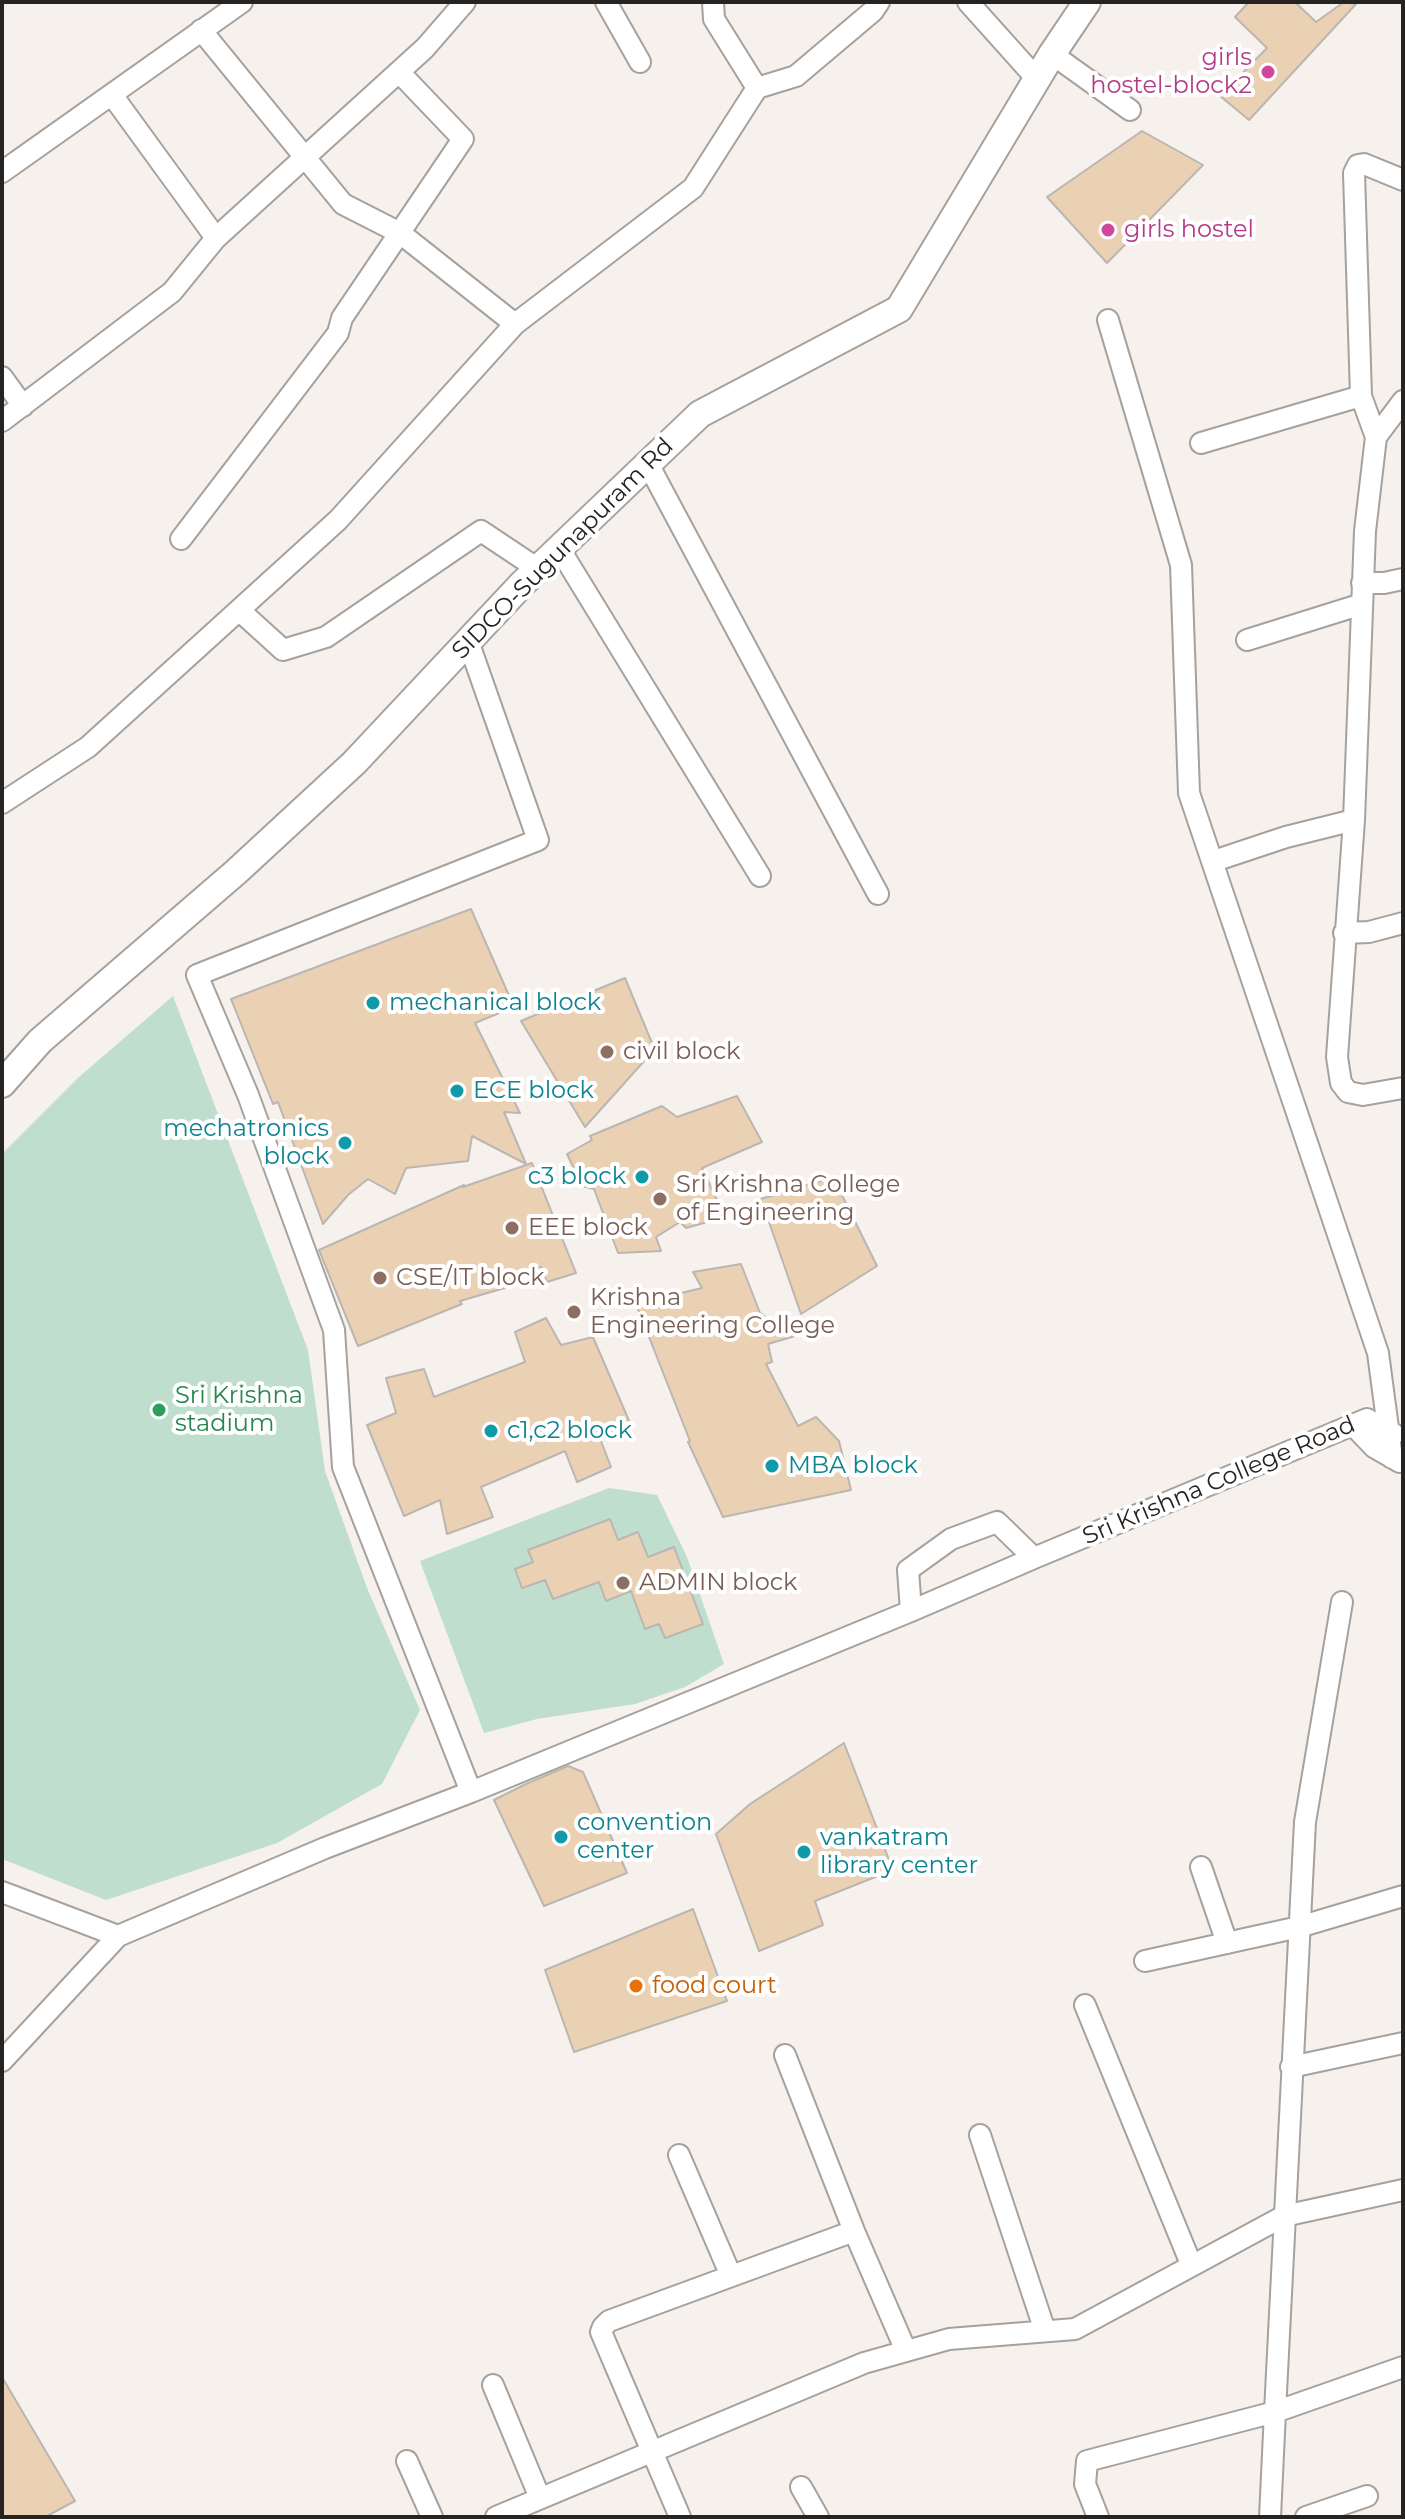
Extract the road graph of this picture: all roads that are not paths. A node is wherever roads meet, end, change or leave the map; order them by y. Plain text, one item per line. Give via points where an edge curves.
1 (242, 2) edge
2 (465, 2) edge
3 (606, 2) edge
4 (713, 2) edge
5 (879, 2) edge
6 (968, 2) edge
7 (1087, 2) edge
8 (201, 30) junction
9 (1052, 54) junction
10 (640, 62) dead end
11 (399, 72) junction
12 (1037, 79) junction
13 (757, 88) junction
14 (112, 95) junction
15 (1130, 110) dead end
16 (304, 158) junction
17 (2, 172) edge
18 (1403, 180) edge
19 (400, 233) junction
20 (216, 238) junction
21 (1108, 320) dead end
22 (515, 324) junction
23 (2, 377) edge
24 (1403, 384) edge
25 (1361, 396) junction
26 (1401, 403) edge
27 (23, 406) junction
28 (2, 421) edge
29 (1376, 437) junction
30 (1201, 443) dead end
31 (648, 464) junction
32 (181, 539) dead end
33 (559, 548) junction
34 (538, 569) junction
35 (1403, 579) edge
36 (1362, 593) junction
37 (239, 610) junction
38 (1247, 640) dead end
39 (468, 641) junction
40 (2, 803) edge
41 (1354, 820) junction
42 (1223, 858) dead end
43 (760, 876) dead end
44 (878, 894) dead end
45 (1403, 923) edge
46 (1344, 933) junction
47 (2, 1084) edge
48 (1403, 1088) edge
49 (1396, 1448) edge
50 (1034, 1558) junction
51 (1342, 1602) dead end
52 (911, 1611) junction
53 (471, 1792) junction
54 (1201, 1867) dead end
55 (2, 1892) edge
56 (1403, 1896) edge
57 (1299, 1927) junction
58 (118, 1936) junction
59 (1227, 1943) junction
60 (1145, 1961) dead end
61 (1085, 2005) dead end
62 (1403, 2043) edge
63 (785, 2055) dead end
64 (2, 2061) edge
65 (1291, 2067) junction
66 (980, 2135) dead end
67 (679, 2155) dead end
68 (1403, 2190) edge
69 (1284, 2216) junction
70 (854, 2231) junction
71 (1191, 2264) junction
72 (731, 2276) junction
73 (1045, 2331) junction
74 (906, 2351) junction
75 (1403, 2367) edge
76 (493, 2385) dead end
77 (1275, 2412) junction
78 (651, 2452) junction
79 (407, 2461) dead end
80 (801, 2487) dead end
81 (1367, 2496) dead end
82 (540, 2498) junction
83 (432, 2517) edge
84 (496, 2517) edge
85 (680, 2517) edge
86 (818, 2517) edge
87 (1098, 2517) edge
88 (1270, 2517) edge
89 (1306, 2517) edge

1 - 8 street
2 - 11 street
3 - 10 street
4 - 13 street via 714,19
5 - 13 street via 796,76
6 - 12 street
7 - 9 street, SIDCO-Sugunapuram Rd
8 - 14 street
8 - 16 street
9 - 12 street, SIDCO-Sugunapuram Rd
9 - 15 street
11 - 16 street
11 - 19 street via 463,139
12 - 31 street, SIDCO-Sugunapuram Rd via 899,309 700,414
13 - 22 street via 693,188
14 - 17 street
14 - 20 street
16 - 19 street via 343,204
16 - 20 street
18 - 25 street via 1364,164 1354,173
19 - 22 street
19 - 32 street via 342,318 338,333
20 - 27 street via 172,292
21 - 49 street via 1181,565 1189,793 1378,1353
22 - 37 street via 338,520
23 - 27 street
24 - 26 street
25 - 29 street
25 - 30 street
26 - 29 street
27 - 28 street
29 - 36 street
31 - 33 street, SIDCO-Sugunapuram Rd
31 - 44 street
33 - 34 street, SIDCO-Sugunapuram Rd
33 - 43 street
34 - 37 street via 481,531 326,637 283,650
34 - 39 street, SIDCO-Sugunapuram Rd
35 - 36 street
36 - 38 street
36 - 41 street
37 - 40 street via 88,747
39 - 47 street, SIDCO-Sugunapuram Rd via 354,763 40,1041
39 - 53 street via 538,840 197,975 248,1095 334,1330 343,1467
41 - 42 street
41 - 46 street
45 - 46 street
46 - 48 street via 1337,1057 1341,1083 1348,1092 1363,1095
49 - 50 street, Sri Krishna College Road via 1367,1419
50 - 52 street, Sri Krishna College Road
50 - 52 street via 997,1522 951,1539 908,1570
51 - 57 street via 1305,1822
52 - 53 street, Sri Krishna College Road
53 - 58 street, Sri Krishna College Road
54 - 59 street
55 - 58 street
56 - 57 street
57 - 59 street
57 - 65 street
58 - 64 street
59 - 60 street
61 - 71 street
62 - 65 street
63 - 70 street
65 - 69 street
66 - 73 street
67 - 72 street
68 - 69 street
69 - 71 street
69 - 77 street
70 - 72 street
70 - 74 street
71 - 73 street via 1075,2329
72 - 78 street via 603,2327
73 - 74 street via 949,2339
74 - 78 street via 864,2363
75 - 77 street
76 - 82 street
77 - 87 street via 1087,2461 1085,2484
77 - 88 street
78 - 82 street
78 - 85 street
79 - 83 street
80 - 86 street
81 - 89 street
82 - 84 street

